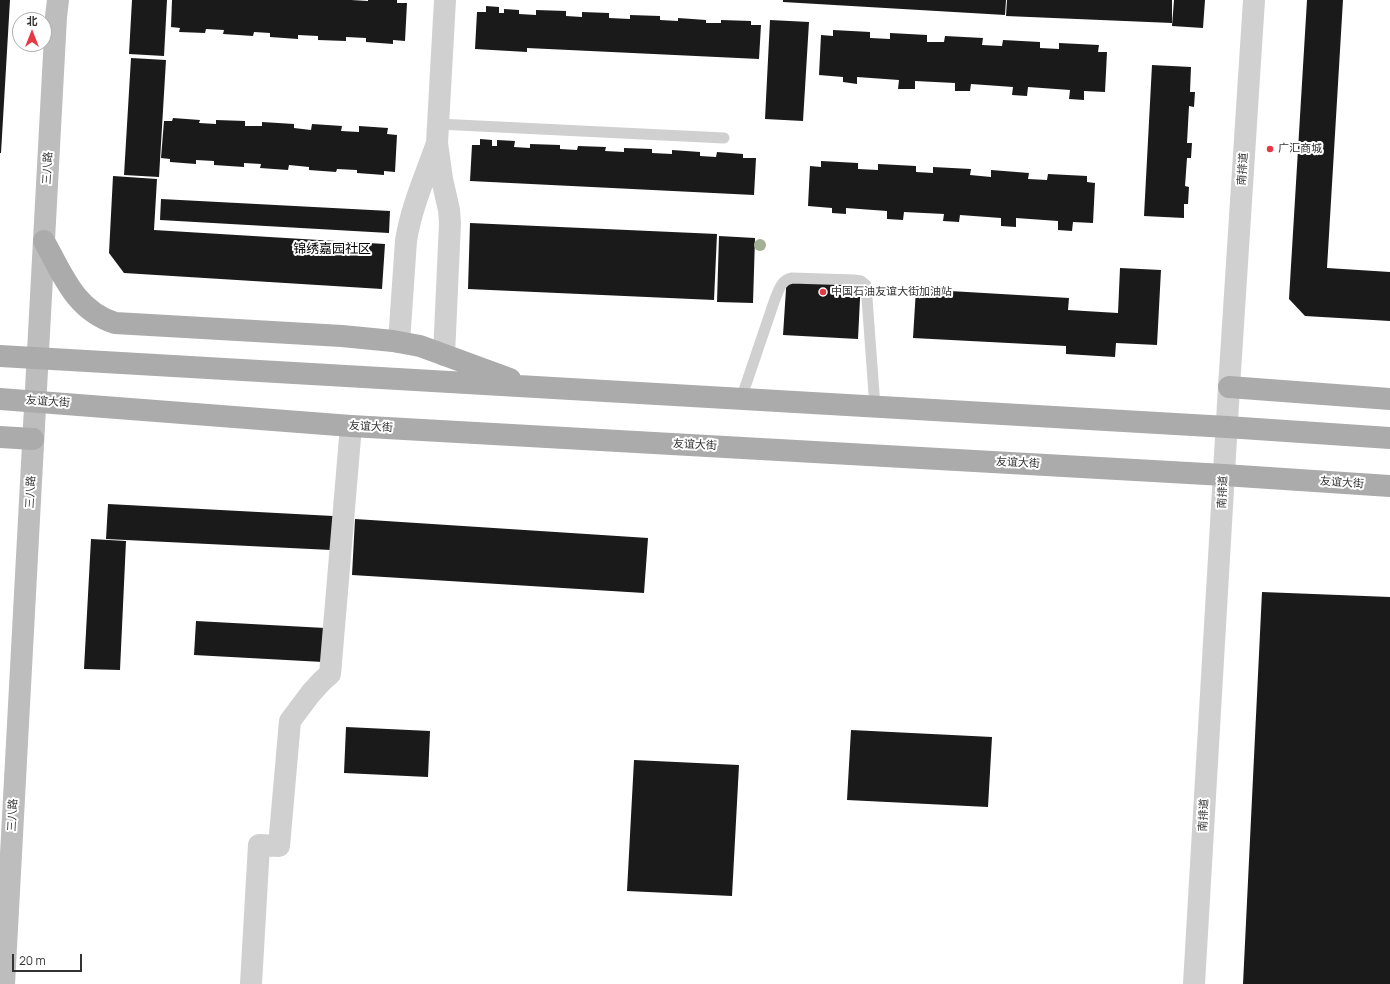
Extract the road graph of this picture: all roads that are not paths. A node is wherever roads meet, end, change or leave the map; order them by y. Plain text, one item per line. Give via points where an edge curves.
1 (58, 0) edge
2 (445, 0) edge
3 (1254, 0) edge
4 (437, 133) junction
5 (724, 138) dead end
6 (44, 241) junction
7 (399, 342) junction
8 (444, 355) junction
9 (0, 356) edge
10 (38, 358) junction
11 (534, 387) junction
12 (1229, 387) junction
13 (0, 399) edge
14 (741, 399) junction
15 (1390, 399) edge
16 (35, 401) junction
17 (875, 407) junction
18 (351, 426) junction
19 (1227, 427) junction
20 (0, 437) edge
21 (1390, 438) edge
22 (33, 439) junction
23 (1224, 475) junction
24 (1390, 486) edge
25 (4, 917) edge
26 (4, 984) edge
27 (251, 984) edge
28 (1194, 984) edge

1 - 6 main road, 三八路
2 - 4 street
3 - 12 street, 南排道
4 - 5 lane
4 - 7 street via 408,226
4 - 8 street via 450,223
6 - 7 main road via 74,295 103,319 115,322
6 - 10 main road, 三八路
7 - 8 main road
8 - 11 main road
9 - 10 main road
10 - 11 main road
10 - 16 main road, 三八路
11 - 14 main road
12 - 15 main road
12 - 19 street, 南排道
13 - 16 main road, 友谊大街
14 - 17 main road
14 - 17 lane via 775,299 786,279 854,280 861,281 866,286
16 - 18 main road, 友谊大街
16 - 22 main road, 三八路
17 - 19 main road
18 - 23 main road, 友谊大街
18 - 27 street via 330,674 311,693 290,721 279,846 259,845
19 - 21 main road
19 - 23 street, 南排道
20 - 22 main road
22 - 25 main road, 三八路
23 - 24 main road, 友谊大街
23 - 28 street, 南排道
25 - 26 main road, 三八路

